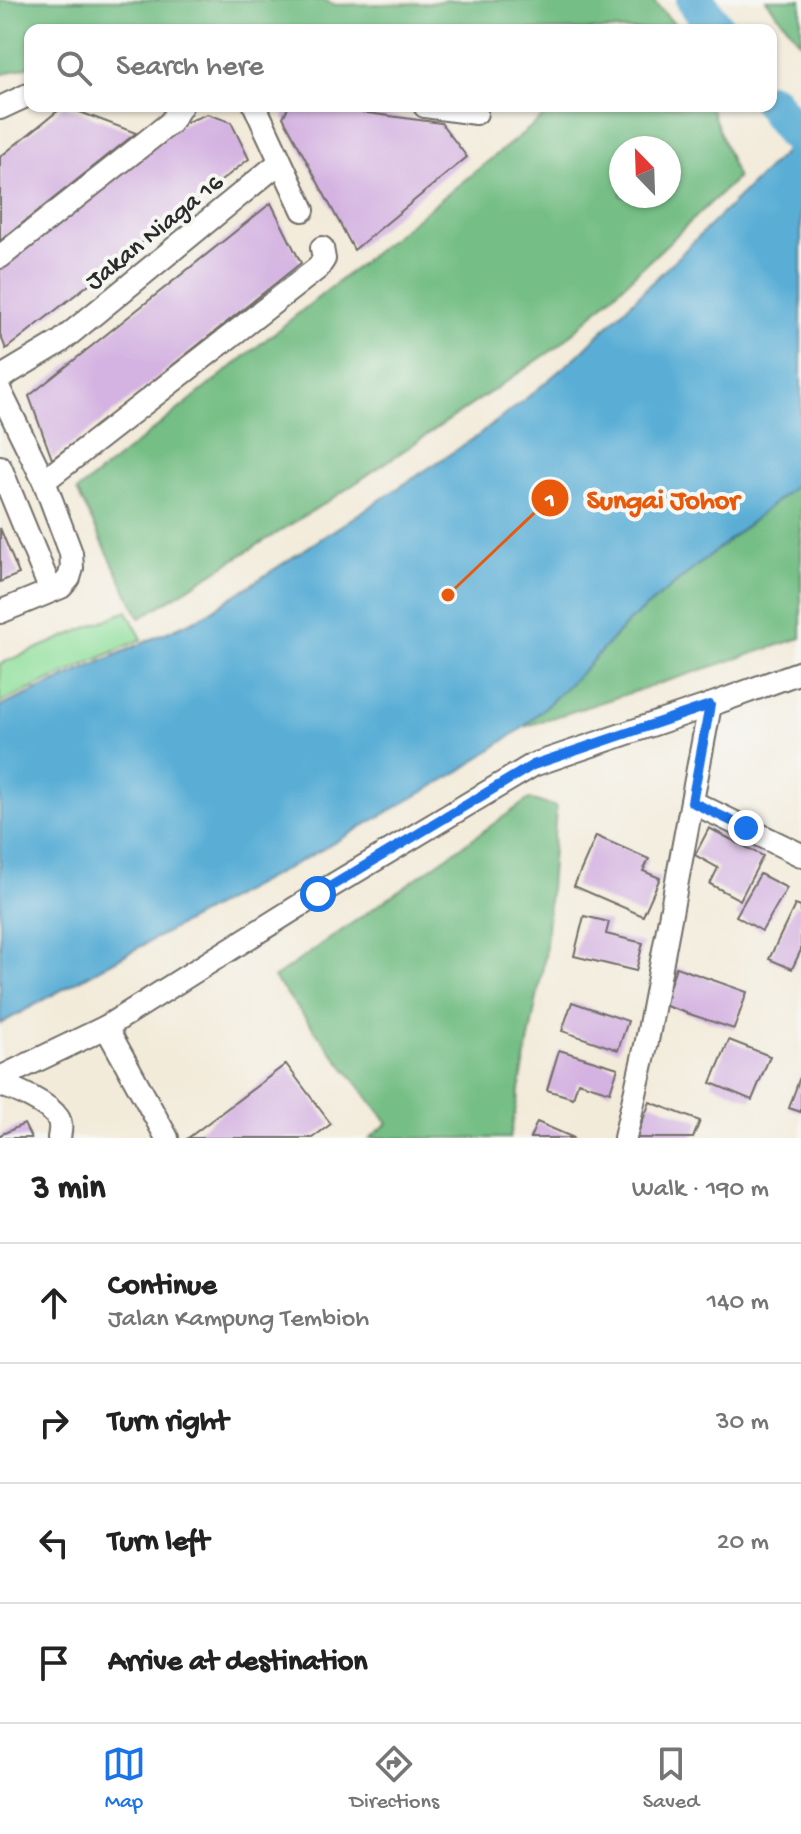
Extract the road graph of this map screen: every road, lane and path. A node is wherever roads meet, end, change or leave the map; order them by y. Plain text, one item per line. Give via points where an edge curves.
1 (24, 97) edge
2 (0, 108) edge
3 (177, 112) edge
4 (258, 112) edge
5 (469, 112) edge
6 (476, 113) dead end
7 (280, 162) junction
8 (303, 210) dead end
9 (322, 248) dead end
10 (0, 257) edge
11 (0, 378) edge
12 (0, 391) edge
13 (0, 467) edge
14 (44, 481) junction
15 (51, 591) junction
16 (0, 612) edge
17 (801, 672) edge
18 (710, 705) junction
19 (692, 802) junction
20 (801, 855) edge
21 (106, 1027) junction
22 (0, 1078) edge
23 (0, 1085) edge
24 (59, 1138) edge
25 (167, 1138) edge
26 (625, 1138) edge

1 - 2 street
3 - 10 street via 170,123
4 - 7 street
5 - 6 street
7 - 8 street
7 - 11 street, Jakan Niaga 16 via 60,342
9 - 14 street via 324,259 318,268
12 - 14 street
13 - 15 street
14 - 15 street via 72,568 61,587
15 - 16 street
17 - 18 street
18 - 19 street
18 - 21 street via 533,765
19 - 20 street
19 - 26 street
21 - 22 street
21 - 25 street
23 - 24 street via 23,1092 53,1113 60,1125

